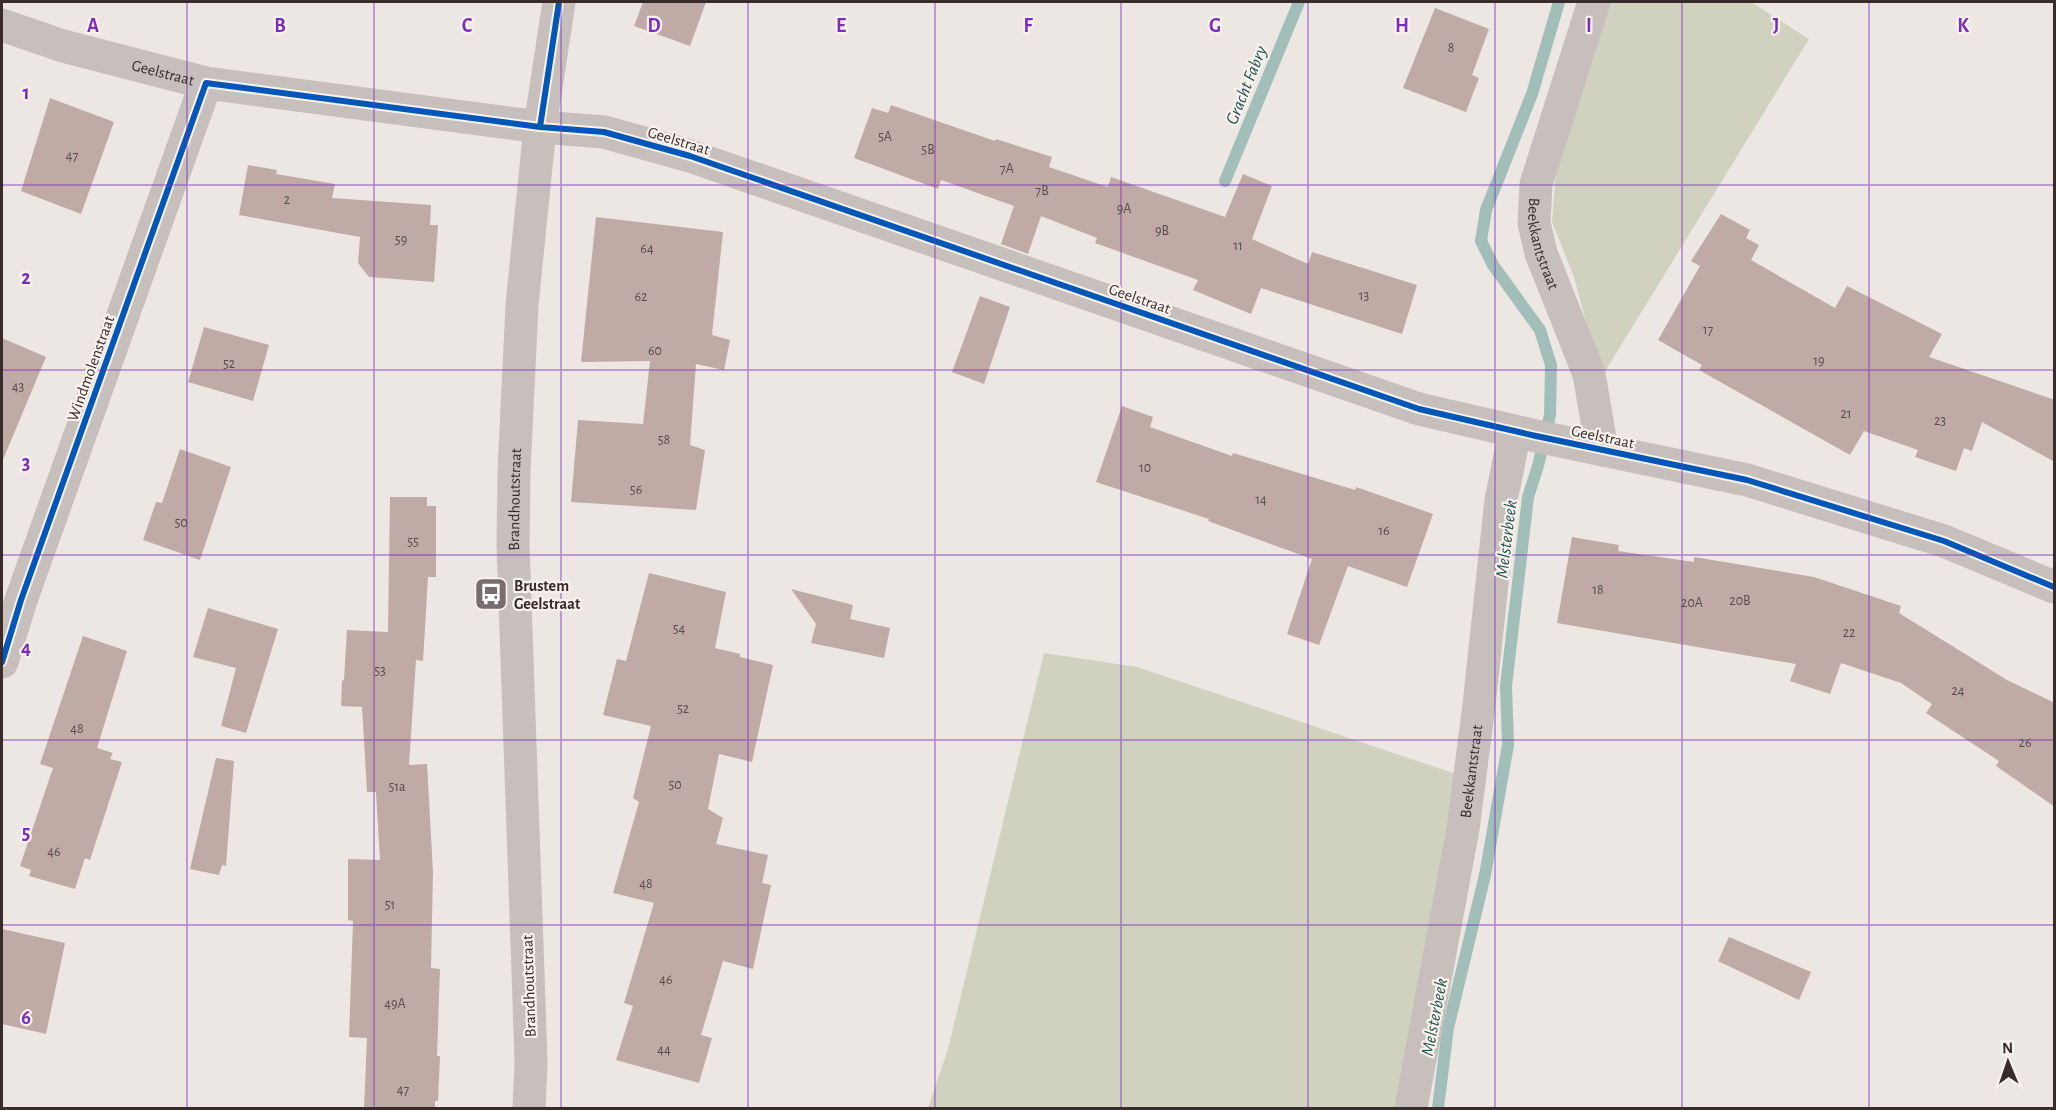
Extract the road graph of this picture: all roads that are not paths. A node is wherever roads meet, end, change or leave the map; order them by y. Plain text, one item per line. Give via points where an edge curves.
1 (559, 2) edge
2 (1594, 2) edge
3 (2, 25) edge
4 (206, 83) junction
5 (540, 128) junction
6 (1536, 436) junction
7 (1602, 450) junction
8 (2055, 587) edge
9 (2, 662) edge
10 (529, 1108) edge
11 (1411, 1108) edge

1 - 5 street, Brandhoutstraat
2 - 7 street, Beekkantstraat via 1536,184 1534,223 1541,253 1589,374
3 - 4 street, Geelstraat via 63,46
4 - 5 street, Geelstraat
4 - 9 street, Windmolenstraat
5 - 6 street, Geelstraat via 604,132 690,156 1419,409
5 - 10 street, Brandhoutstraat via 522,305 513,545 531,1062
6 - 7 street, Geelstraat
6 - 11 street, Beekkantstraat via 1501,500 1463,829
7 - 8 street, Geelstraat via 1747,480 1944,542

